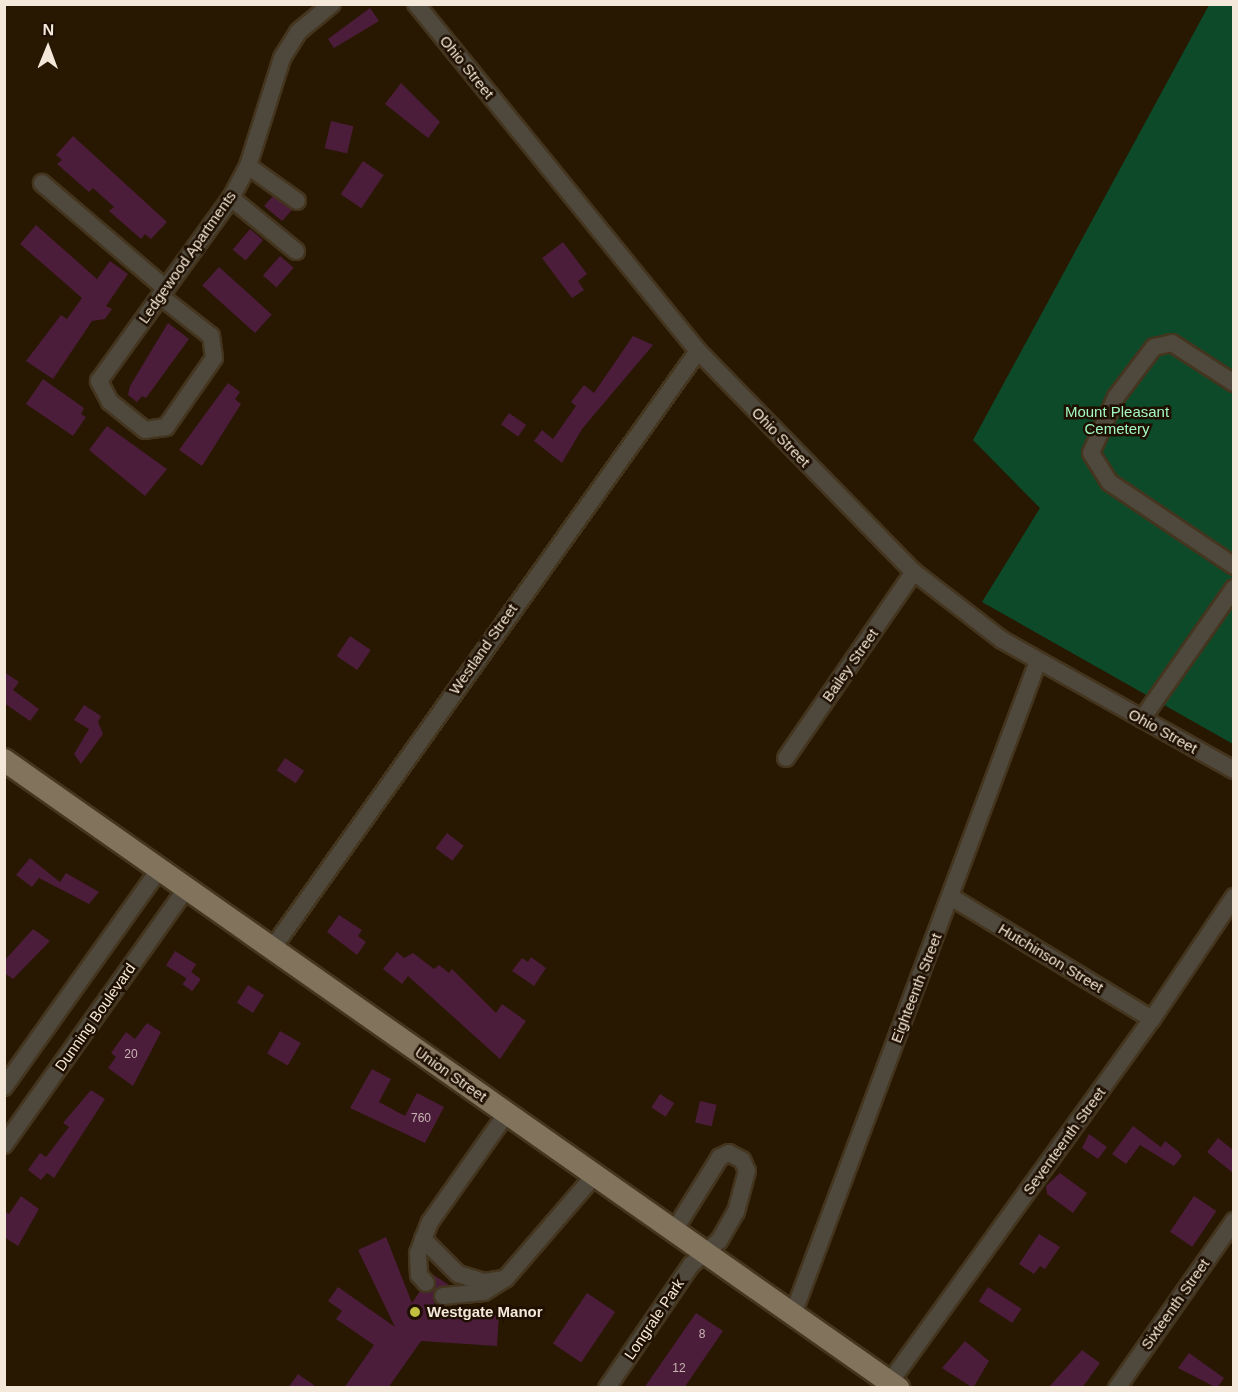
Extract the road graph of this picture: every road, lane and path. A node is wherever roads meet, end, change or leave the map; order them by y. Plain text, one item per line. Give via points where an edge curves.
1 (332, 4) edge
2 (416, 4) edge
3 (248, 166) junction
4 (42, 183) dead end
5 (231, 198) junction
6 (297, 201) dead end
7 (296, 251) dead end
8 (163, 292) junction
9 (698, 351) junction
10 (1233, 382) edge
11 (1233, 566) edge
12 (914, 572) junction
13 (1233, 588) edge
14 (1038, 661) junction
15 (1142, 719) junction
16 (786, 758) dead end
17 (4, 759) edge
18 (1233, 770) edge
19 (159, 870) junction
20 (186, 889) junction
21 (951, 897) junction
22 (1233, 897) edge
23 (272, 949) junction
24 (1152, 1019) junction
25 (4, 1087) edge
26 (507, 1113) junction
27 (4, 1145) edge
28 (595, 1175) junction
29 (1233, 1221) edge
30 (674, 1230) junction
31 (423, 1239) junction
32 (704, 1251) junction
33 (506, 1278) junction
34 (426, 1283) dead end
35 (443, 1296) dead end
36 (793, 1314) junction
37 (894, 1385) edge
38 (607, 1388) edge
39 (1117, 1388) edge

1 - 3 street, Ledgewood Apartments via 298,32 282,58
2 - 9 street, Ohio Street
3 - 5 street, Ledgewood Apartments
3 - 6 street
4 - 8 street
5 - 7 street
5 - 8 street, Ledgewood Apartments
8 - 8 street, Ledgewood Apartments via 99,381 110,402 145,430 166,427 214,358 211,336
9 - 12 street, Ohio Street
9 - 23 street, Westland Street
10 - 11 street via 1172,344 1154,347 1116,397 1091,453 1109,482
12 - 14 street, Ohio Street via 967,617
12 - 16 street, Bailey Street
13 - 15 street
14 - 15 street, Ohio Street
14 - 21 street, Eighteenth Street
15 - 18 street, Ohio Street
17 - 19 main road, Union Street
19 - 20 main road, Union Street
19 - 25 street
20 - 23 main road, Union Street
20 - 27 street, Dunning Boulevard
21 - 24 street, Hutchinson Street
21 - 36 street, Eighteenth Street
22 - 24 street, Seventeenth Street
23 - 26 main road, Union Street
24 - 37 street, Seventeenth Street
26 - 28 main road, Union Street
26 - 31 street
28 - 30 main road, Union Street
28 - 33 street
29 - 39 street, Sixteenth Street
30 - 32 main road, Union Street
30 - 32 street, Longrale Park via 720,1157 729,1153 742,1160 747,1171 736,1212 718,1241
31 - 33 street via 458,1274 485,1282
31 - 34 street via 419,1275
32 - 36 main road, Union Street
32 - 38 street, Longrale Park
33 - 35 street via 484,1292
36 - 37 main road, Union Street

